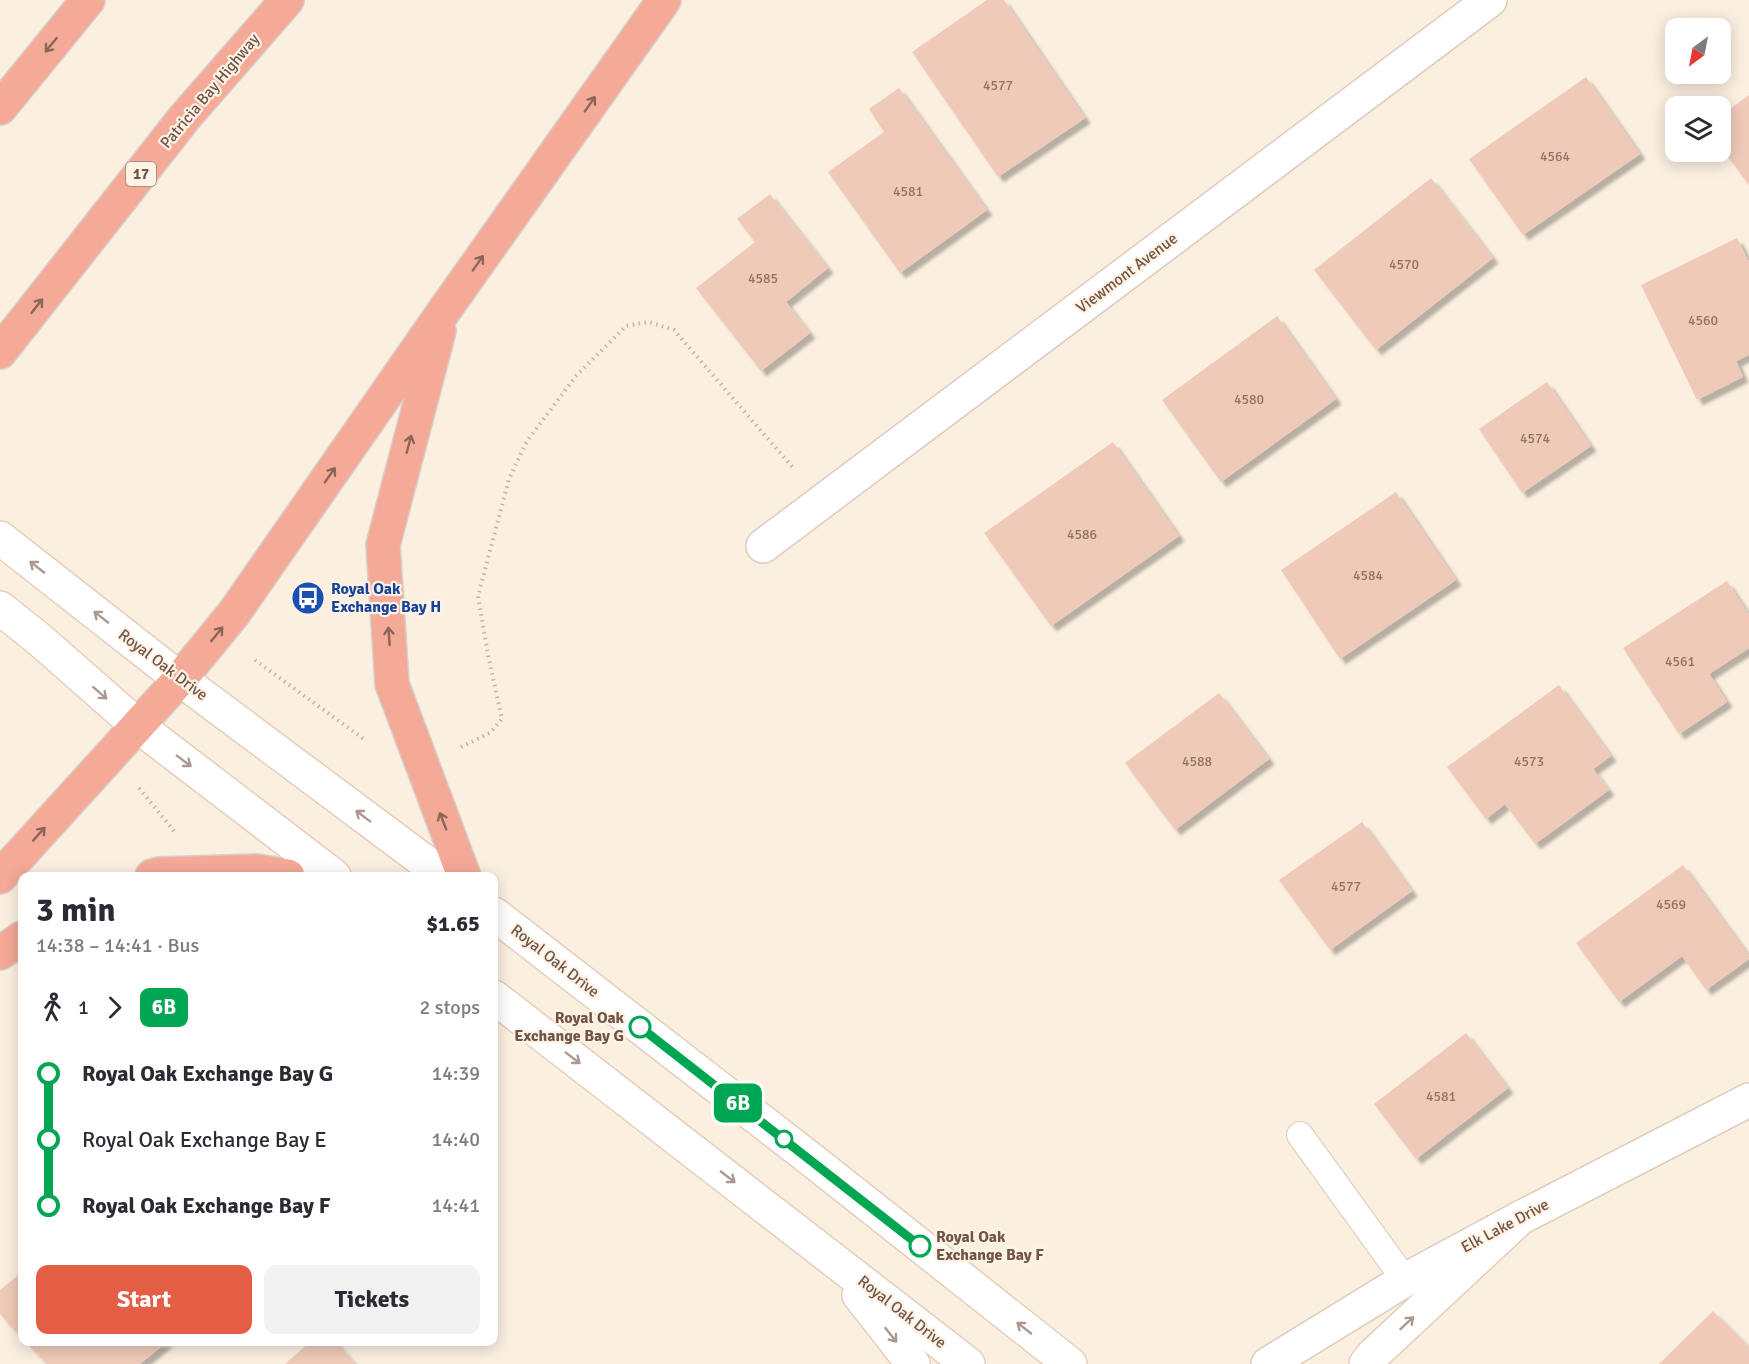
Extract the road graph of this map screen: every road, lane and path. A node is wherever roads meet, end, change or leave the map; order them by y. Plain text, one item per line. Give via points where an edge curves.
1 (88, 0) edge
2 (287, 0) edge
3 (664, 0) edge
4 (1490, 0) edge
5 (0, 108) edge
6 (444, 311) junction
7 (0, 352) edge
8 (822, 501) junction
9 (0, 538) edge
10 (763, 546) dead end
11 (0, 608) edge
12 (255, 660) dead end
13 (180, 679) junction
14 (138, 726) junction
15 (366, 740) dead end
16 (461, 747) dead end
17 (136, 785) dead end
18 (178, 837) dead end
19 (224, 872) edge
20 (262, 872) edge
21 (329, 872) edge
22 (439, 872) edge
23 (462, 872) edge
24 (0, 877) edge
25 (498, 917) edge
26 (18, 941) edge
27 (0, 953) edge
28 (498, 1000) edge
29 (1749, 1100) edge
30 (1300, 1135) dead end
31 (1520, 1218) junction
32 (829, 1256) junction
33 (1405, 1280) junction
34 (913, 1364) edge
35 (968, 1364) edge
36 (1070, 1364) edge
37 (1268, 1364) edge
38 (1366, 1364) edge

1 -> 5 highway
7 -> 2 highway, Patricia Bay Highway / 17 via 185,117
6 -> 3 highway
4 - 8 main road, Viewmont Avenue
13 -> 6 highway via 234,613
23 -> 6 highway via 392,684 383,545
8 - 10 main road, Viewmont Avenue
8 - 16 path via 674,330 649,322 626,326 576,376 527,441 509,479 478,596 502,719 490,733
13 -> 9 main road, Royal Oak Drive
11 -> 14 main road
12 - 15 path
13 - 14 highway
22 -> 13 main road, Royal Oak Drive
14 -> 21 main road
24 -> 14 highway
17 - 18 path
19 - 20 highway
36 -> 25 main road, Royal Oak Drive
26 - 27 highway
28 -> 32 main road, Royal Oak Drive
29 - 31 main road, Elk Lake Drive
30 - 33 lane
31 - 33 main road, Elk Lake Drive
38 -> 31 main road
32 -> 34 main road
32 - 35 main road, Royal Oak Drive
33 - 37 main road, Elk Lake Drive

